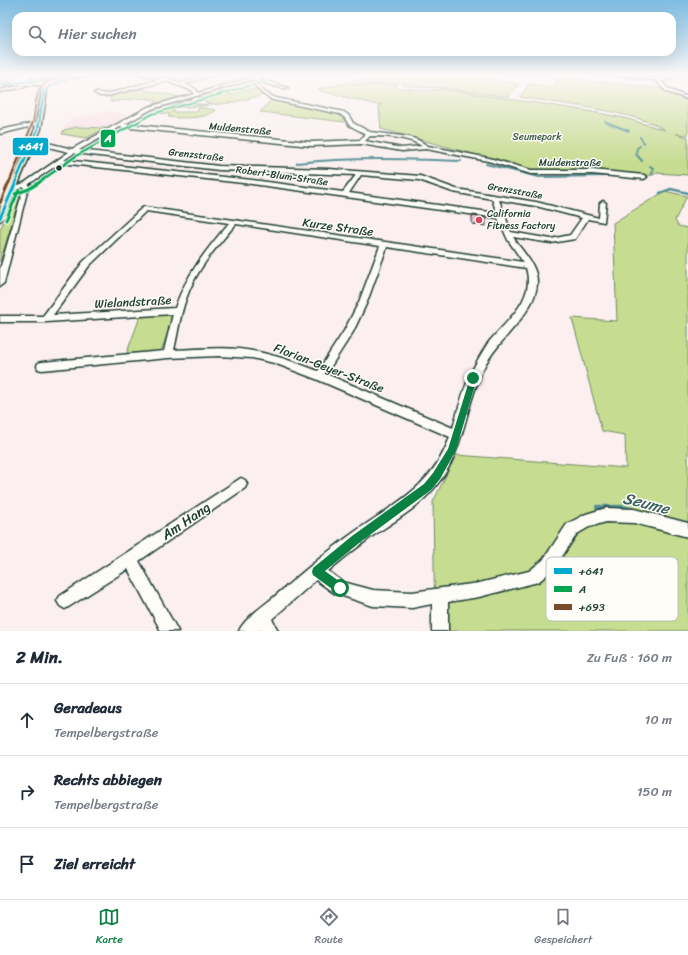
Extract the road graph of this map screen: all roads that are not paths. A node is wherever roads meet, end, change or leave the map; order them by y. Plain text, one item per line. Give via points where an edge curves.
1 (41, 104) edge
2 (159, 104) edge
3 (301, 104) edge
4 (39, 123) junction
5 (118, 125) junction
6 (1, 131) edge
7 (370, 134) junction
8 (361, 142) junction
9 (32, 144) junction
10 (426, 147) junction
11 (73, 151) junction
12 (59, 161) junction
13 (360, 173) junction
14 (644, 177) dead end
15 (26, 184) junction
16 (13, 188) junction
17 (344, 195) junction
18 (495, 197) junction
19 (603, 203) dead end
20 (502, 216) junction
21 (586, 217) junction
22 (0, 218) edge
23 (234, 222) junction
24 (508, 234) junction
25 (384, 245) junction
26 (529, 265) junction
27 (0, 284) edge
28 (178, 311) junction
29 (0, 319) edge
30 (46, 319) junction
31 (168, 354) junction
32 (42, 366) dead end
33 (320, 376) junction
34 (457, 435) junction
35 (241, 484) dead end
36 (688, 530) edge
37 (553, 557) edge
38 (130, 560) junction
39 (546, 567) edge
40 (317, 572) junction
41 (440, 596) junction
42 (65, 601) dead end
43 (262, 617) junction
44 (170, 631) edge
45 (247, 631) edge
46 (270, 631) edge
47 (440, 631) edge

1 - 4 main road
2 - 5 street
3 - 7 street via 342,114 351,124
4 - 6 street
4 - 9 main road
5 - 8 street, Muldenstraße via 311,144
5 - 11 street
7 - 8 street
7 - 10 street, Muldenstraße via 395,136 423,143
8 - 10 street, Muldenstraße via 402,150
9 - 11 street, Grenzstraße via 44,144
9 - 16 main road
10 - 14 street, Muldenstraße via 544,174 592,172
11 - 12 street
11 - 13 street, Grenzstraße via 219,168
12 - 15 street
12 - 17 street, Robert-Blum-Straße
13 - 17 street
13 - 18 street, Grenzstraße via 420,178 455,191
15 - 16 street
15 - 27 street
16 - 22 main road
17 - 20 street, Robert-Blum-Straße
18 - 20 street
18 - 21 street, Grenzstraße
19 - 21 street, Grenzstraße via 602,221
20 - 24 street
21 - 24 street via 572,237 563,240 551,241 521,234
23 - 25 street, Kurze Straße
23 - 28 street via 199,264 183,293
23 - 30 street, Kurze Straße via 144,209 86,264
24 - 26 street
25 - 26 street, Kurze Straße
25 - 33 street via 363,302 348,332
26 - 34 street via 533,282 531,292 480,364 468,393
28 - 30 street, Wielandstraße
28 - 31 street, Wielandstraße
29 - 30 street, Wielandstraße
31 - 32 street, Florian-Geyer-Straße
31 - 33 street, Florian-Geyer-Straße via 252,354
33 - 34 street, Florian-Geyer-Straße
34 - 40 street via 444,465 428,487 355,540
35 - 38 street, Am Hang
36 - 37 street via 634,516 606,515 586,521 572,529
38 - 42 street, Am Hang
38 - 44 street
39 - 41 street via 533,577
40 - 41 street via 340,588 373,598 412,600
40 - 43 street
41 - 47 street
43 - 45 street
43 - 46 street

